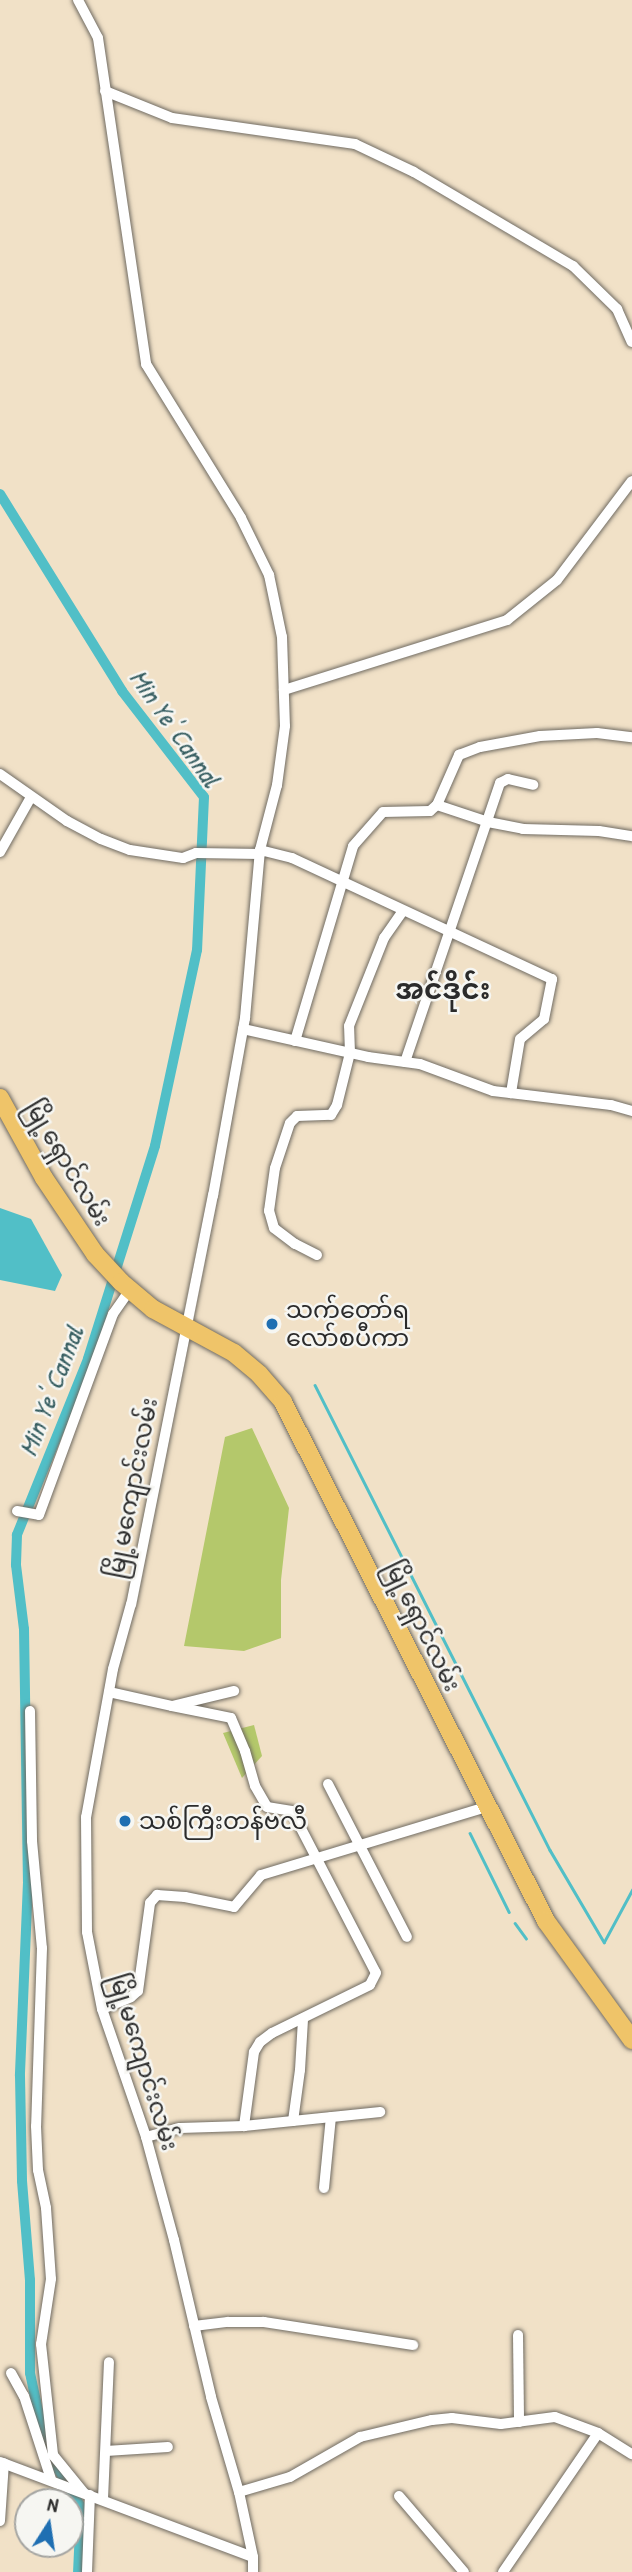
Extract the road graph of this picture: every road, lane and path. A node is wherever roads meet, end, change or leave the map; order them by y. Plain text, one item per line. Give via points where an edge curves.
1 (78, 0) edge
2 (105, 91) junction
3 (632, 342) edge
4 (632, 481) edge
5 (284, 690) junction
6 (632, 737) edge
7 (0, 774) edge
8 (533, 785) dead end
9 (31, 797) junction
10 (436, 805) junction
11 (488, 822) junction
12 (632, 836) edge
13 (0, 852) edge
14 (260, 852) junction
15 (342, 881) junction
16 (403, 911) junction
17 (449, 932) junction
18 (243, 1029) junction
19 (295, 1041) junction
20 (350, 1053) junction
21 (405, 1062) junction
22 (511, 1093) junction
23 (0, 1098) edge
24 (632, 1111) edge
25 (317, 1255) dead end
26 (126, 1286) junction
27 (184, 1329) junction
28 (17, 1511) dead end
29 (234, 1691) dead end
30 (109, 1692) junction
31 (172, 1706) junction
32 (30, 1711) dead end
33 (328, 1784) dead end
34 (486, 1807) junction
35 (362, 1844) junction
36 (316, 1857) junction
37 (407, 1937) dead end
38 (102, 2009) junction
39 (303, 2019) junction
40 (632, 2040) edge
41 (380, 2112) dead end
42 (331, 2117) junction
43 (293, 2121) junction
44 (244, 2126) junction
45 (146, 2137) junction
46 (324, 2188) dead end
47 (194, 2326) junction
48 (518, 2335) dead end
49 (413, 2345) dead end
50 (109, 2362) dead end
51 (11, 2373) dead end
52 (519, 2422) junction
53 (598, 2432) junction
54 (168, 2447) dead end
55 (106, 2451) junction
56 (632, 2454) edge
57 (2, 2462) edge
58 (51, 2479) junction
59 (239, 2492) junction
60 (87, 2494) junction
61 (399, 2496) dead end
62 (103, 2499) junction
63 (0, 2521) edge
64 (253, 2557) junction
65 (87, 2572) edge
66 (253, 2572) edge
67 (464, 2572) edge
68 (503, 2572) edge

1 - 2 street, မြို့မကျောင်းလမ်း via 98,38
2 - 3 street via 172,118 355,144 414,172 573,266 617,309
2 - 5 street, မြို့မကျောင်းလမ်း via 146,364 241,518 268,575 282,637
4 - 5 street via 557,580 508,620
5 - 14 street, မြို့မကျောင်းလမ်း via 285,726 277,785
6 - 10 street via 597,733 541,736 480,747 458,755
7 - 9 street
8 - 11 street via 508,779 500,783
9 - 13 street
9 - 14 street via 101,839 130,850 183,858 196,853
10 - 11 street
10 - 15 street via 430,811 383,812 353,846
11 - 12 street via 523,829
11 - 17 street
14 - 15 street via 292,858
14 - 18 street, မြို့မကျောင်းလမ်း
15 - 16 street
15 - 19 street
16 - 17 street
16 - 20 street via 383,938 368,973 349,1026
17 - 21 street
17 - 22 street via 552,979 544,1019 520,1039
18 - 19 street
18 - 27 street, မြို့မကျောင်းလမ်း
19 - 20 street
20 - 21 street
20 - 25 street via 331,1115 297,1116 290,1123 269,1193 274,1228
21 - 22 street
22 - 24 street
23 - 26 main road, မြို့ရှောင်လမ်း via 44,1178 94,1254
26 - 27 main road, မြို့ရှောင်လမ်း
26 - 28 street via 39,1516
27 - 30 street, မြို့မကျောင်းလမ်း via 131,1604
27 - 34 main road, မြို့ရှောင်လမ်း via 234,1353 283,1402
29 - 31 street
30 - 31 street
30 - 38 street, မြို့မကျောင်းလမ်း via 86,1817 87,1932
31 - 36 street via 231,1718 267,1807 292,1811
32 - 60 street via 32,1841 42,1948 36,2126 51,2279 41,2344 53,2455
33 - 35 street
34 - 35 street
34 - 40 main road, မြို့ရှောင်လမ်း via 546,1921
35 - 36 street
35 - 37 street
36 - 38 street via 261,1875 233,1907 157,1895 150,1903 138,1991
36 - 39 street via 376,1973 370,1985
38 - 45 street, မြို့မကျောင်းလမ်း
39 - 43 street
39 - 44 street via 260,2042 254,2052
41 - 42 street
42 - 43 street
42 - 46 street
43 - 44 street
44 - 45 street via 180,2128
45 - 47 street, မြို့မကျောင်းလမ်း
47 - 49 street via 264,2322
47 - 59 street, မြို့မကျောင်းလမ်း
48 - 52 street
50 - 55 street
51 - 58 street via 24,2396
52 - 53 street via 555,2417
52 - 59 street via 452,2418 360,2437 290,2477
53 - 56 street
53 - 68 street
54 - 55 street
55 - 62 street
57 - 58 street
57 - 63 street
58 - 60 street
59 - 64 street, မြို့မကျောင်းလမ်း
60 - 62 street
60 - 65 street
61 - 67 street
62 - 64 street
64 - 66 street, မြို့မကျောင်းလမ်း

